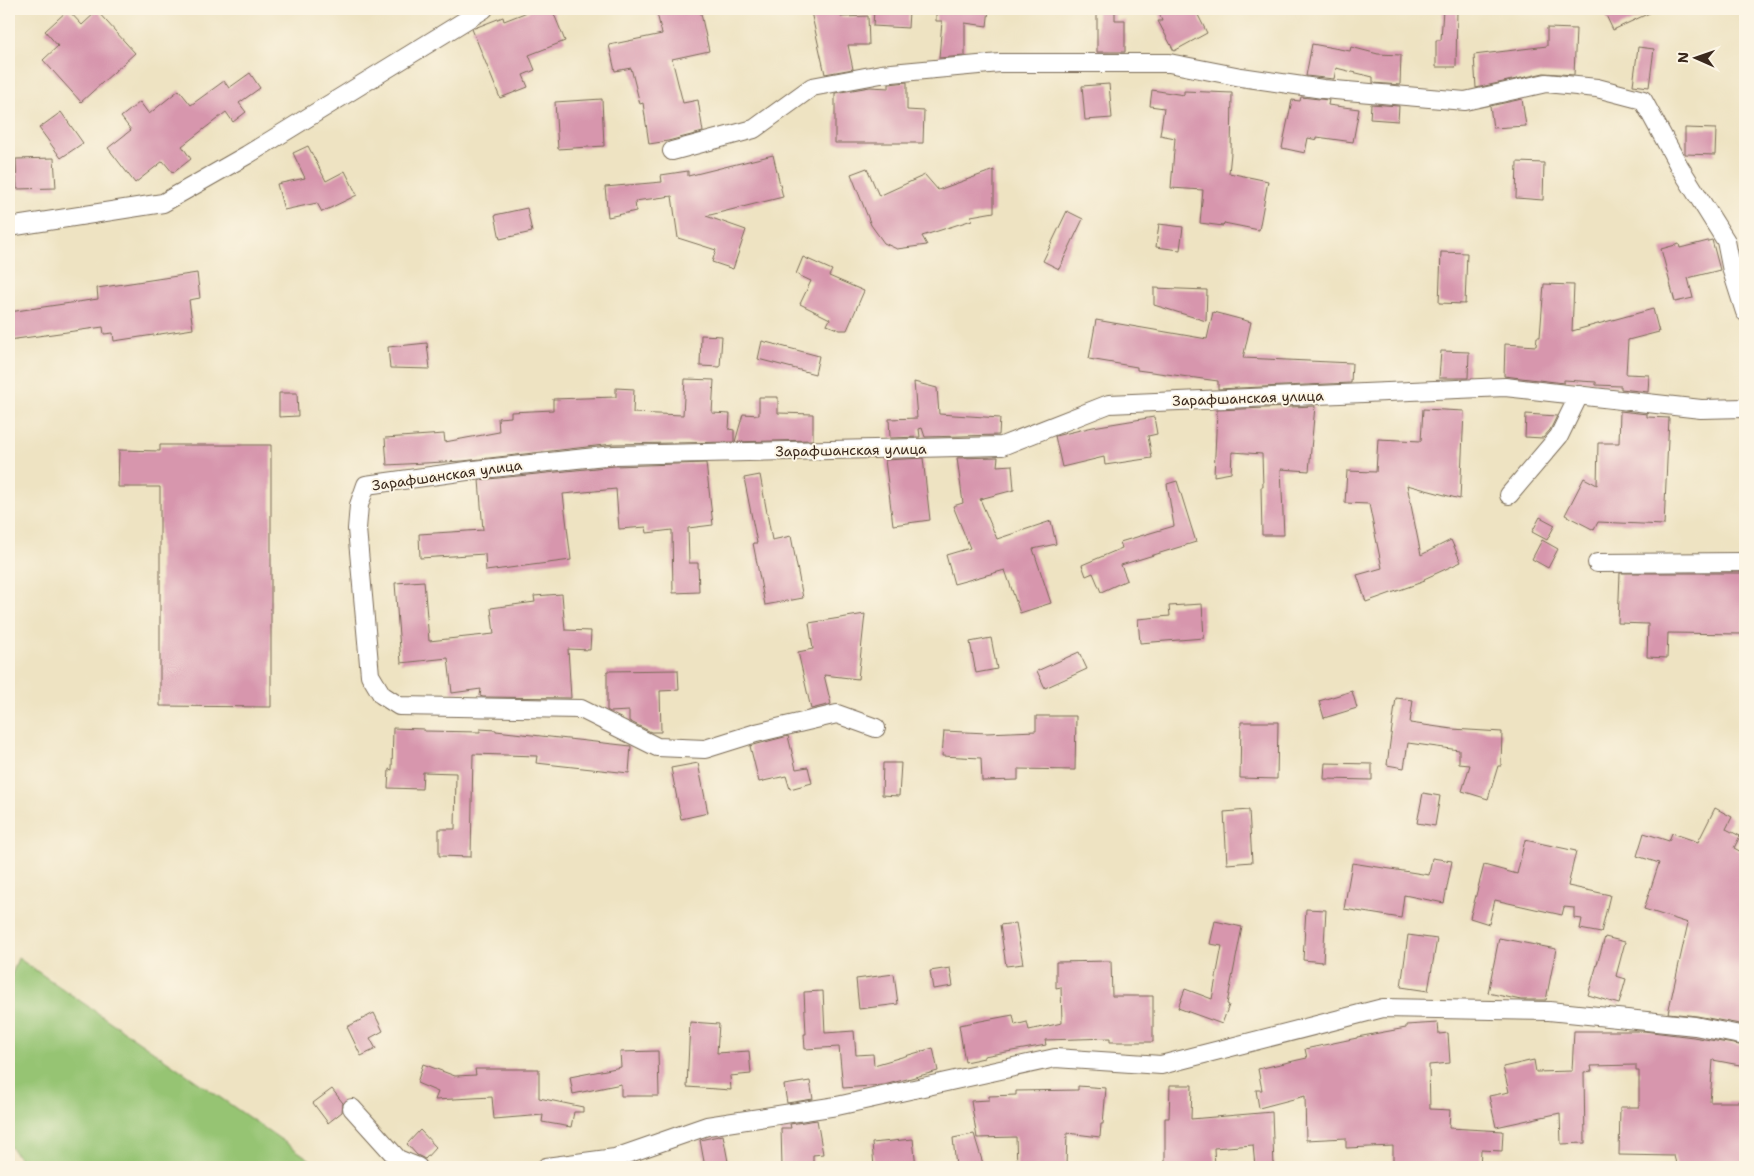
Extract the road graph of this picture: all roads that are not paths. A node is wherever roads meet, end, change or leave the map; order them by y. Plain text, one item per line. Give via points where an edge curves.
1 (484, 9) edge
2 (672, 150) dead end
3 (9, 227) edge
4 (1745, 312) edge
5 (1579, 395) junction
6 (1745, 408) edge
7 (1509, 494) dead end
8 (1745, 562) edge
9 (1597, 563) dead end
10 (876, 728) dead end
11 (1745, 1036) edge
12 (352, 1108) dead end
13 (418, 1167) edge
14 (546, 1167) edge

1 - 3 street via 256,150 163,203
2 - 4 street via 754,129 812,87 881,74 1000,63 1169,63 1323,89 1465,101 1546,83 1597,88 1642,100 1726,241
5 - 6 street, Зарафшанская улица via 1701,409
5 - 7 street via 1559,436
5 - 10 street, Зарафшанская улица via 1505,387 1109,404 1002,446 614,455 366,485 359,505 357,529 370,676 382,695 399,706 581,708 657,747 705,749 756,732 837,714
8 - 9 street
11 - 14 street via 1695,1026 1549,1011 1383,1008 1161,1066 1055,1058 837,1106 707,1126 615,1158
12 - 13 street via 398,1158

